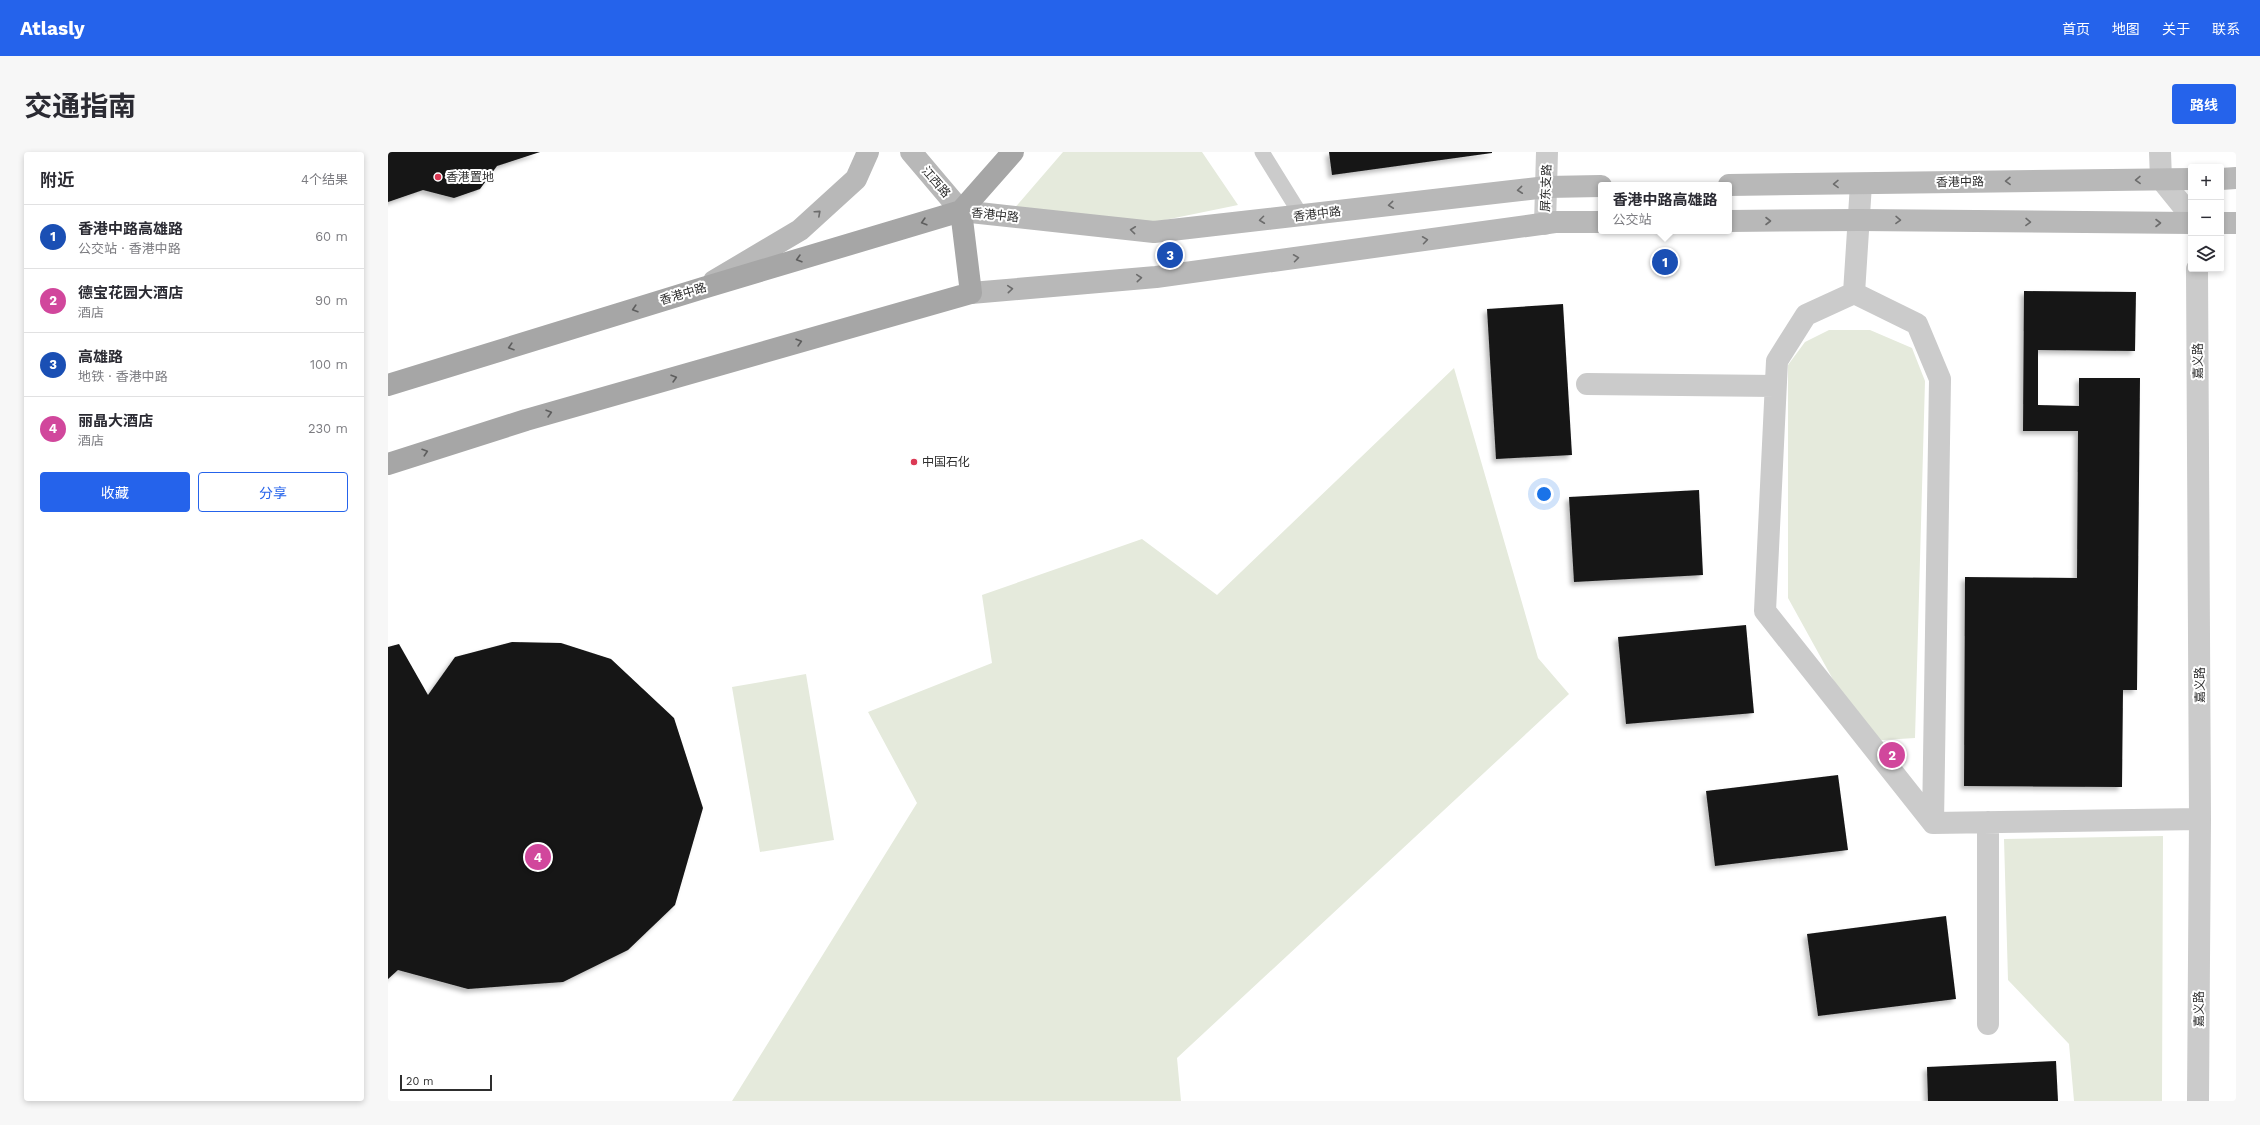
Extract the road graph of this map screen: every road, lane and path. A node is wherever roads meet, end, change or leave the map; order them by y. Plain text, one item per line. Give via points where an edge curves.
1 (868, 152) edge
2 (911, 152) edge
3 (1013, 152) edge
4 (1262, 152) edge
5 (1548, 152) edge
6 (2160, 152) edge
7 (2224, 178) edge
8 (2236, 178) edge
9 (2161, 179) junction
10 (2188, 179) edge
11 (1861, 184) junction
12 (1732, 185) edge
13 (1598, 186) edge
14 (1547, 187) junction
15 (961, 211) junction
16 (2188, 212) edge
17 (1302, 215) junction
18 (1859, 220) junction
19 (1732, 221) edge
20 (1598, 222) edge
21 (2188, 223) edge
22 (2224, 223) edge
23 (2236, 223) edge
24 (1545, 224) junction
25 (2197, 272) edge
26 (703, 288) junction
27 (971, 293) junction
28 (1854, 293) junction
29 (1587, 384) dead end
30 (388, 386) edge
31 (1775, 386) junction
32 (388, 464) edge
33 (2200, 819) junction
34 (1988, 822) junction
35 (1933, 824) junction
36 (1988, 1024) dead end
37 (2198, 1101) edge

26 -> 1 main road via 800,230 856,179
2 - 15 main road, 江西路
3 - 15 main road
4 - 17 lane
5 - 14 street, 屏东支路
6 - 9 street
7 - 8 main road
9 - 10 main road, 香港中路
9 -> 11 main road, 香港中路
9 - 16 street
11 -> 12 main road, 香港中路
11 - 18 street
13 - 14 main road, 香港中路
14 -> 17 main road, 香港中路
14 - 24 street, 屏东支路
17 -> 15 main road, 香港中路 via 1154,232
15 -> 26 main road, 香港中路
15 - 27 main road
19 -> 18 main road
18 -> 21 main road
18 - 28 street
20 - 24 main road
22 - 23 main road
27 -> 24 main road via 1156,276
25 - 33 street, 嘉义路
26 -> 30 main road, 香港中路
32 -> 27 main road via 526,420
28 - 31 street via 1806,315 1776,361
28 - 35 street via 1917,324 1940,379
29 - 31 street
31 - 35 street via 1765,612
33 - 34 street
33 - 37 street, 嘉义路
34 - 35 street
34 - 36 street

